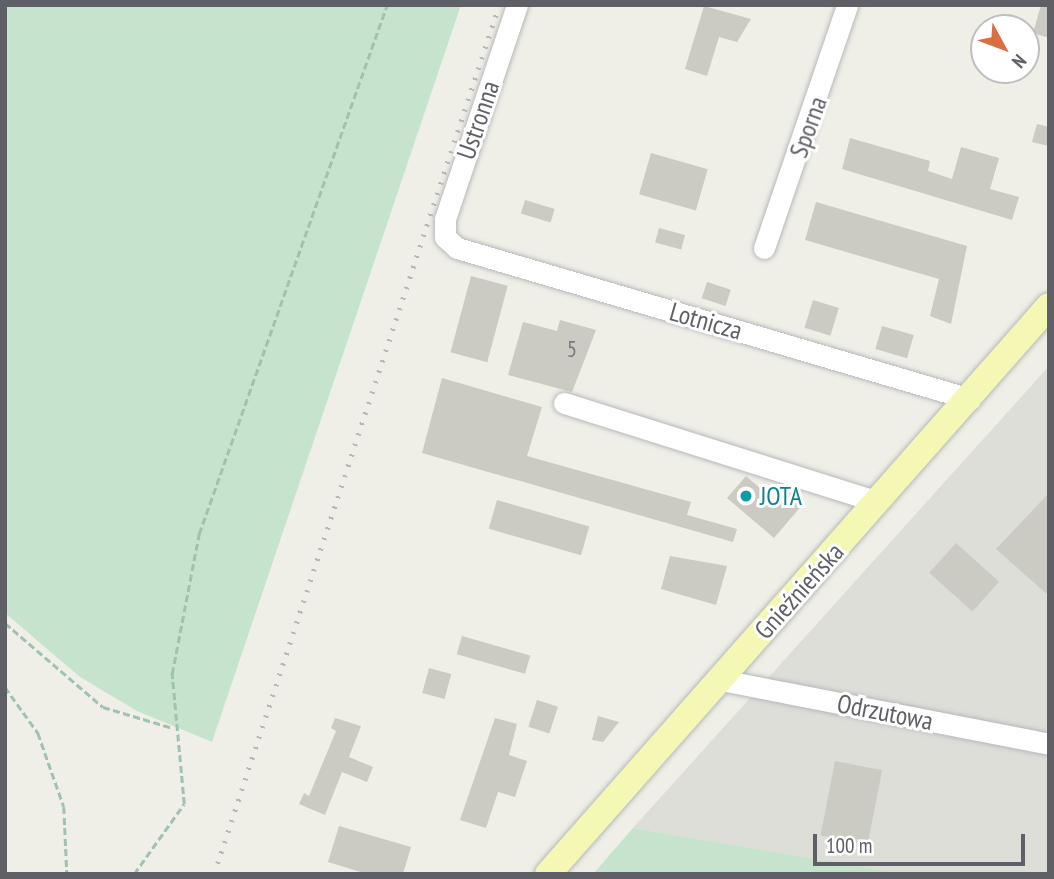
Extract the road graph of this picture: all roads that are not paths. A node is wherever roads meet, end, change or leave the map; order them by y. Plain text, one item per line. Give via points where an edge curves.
1 (517, 5) edge
2 (847, 5) edge
3 (445, 237) joint
4 (764, 248) dead end
5 (1049, 306) edge
6 (970, 399) junction
7 (564, 403) dead end
8 (878, 502) junction
9 (721, 680) junction
10 (1049, 744) edge
11 (548, 874) edge

1 - 3 street, Ustronna via 445,219
2 - 4 street, Sporna
3 - 6 street, Lotnicza via 457,248
5 - 6 main road, Gnieźnieńska
6 - 8 main road, Gnieźnieńska
7 - 8 street
8 - 9 main road, Gnieźnieńska
9 - 10 street, Odrzutowa
9 - 11 main road, Gnieźnieńska

